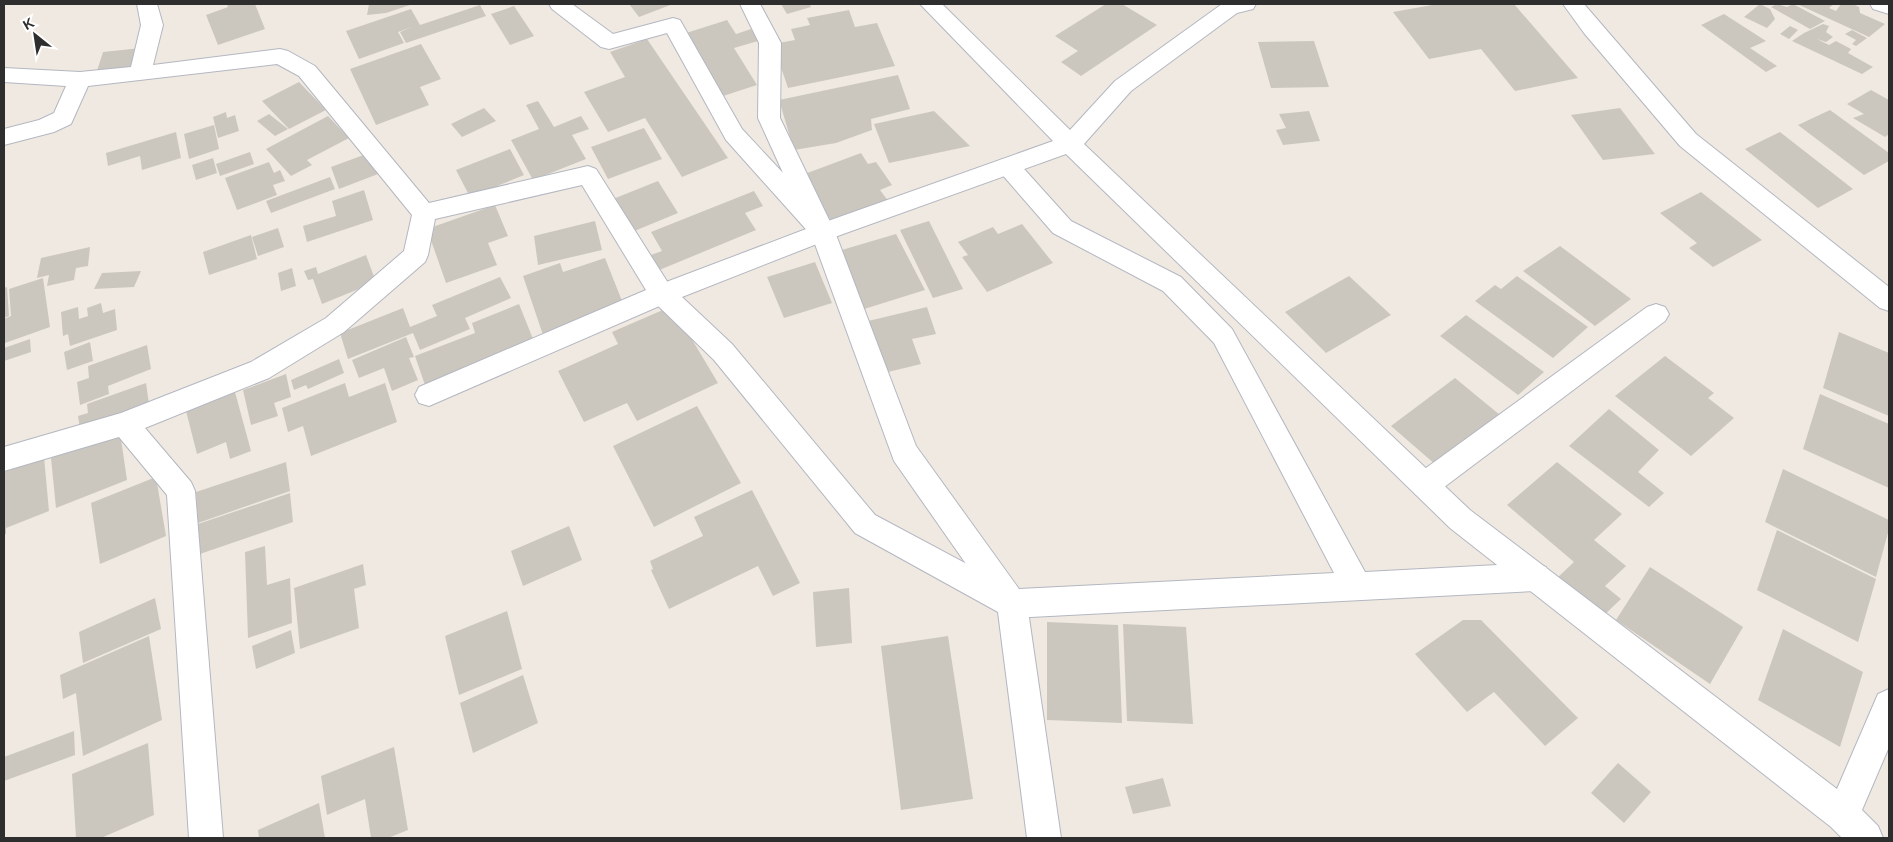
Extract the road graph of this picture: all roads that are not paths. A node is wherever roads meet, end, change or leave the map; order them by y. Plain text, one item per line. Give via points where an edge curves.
1 (147, 4) edge
2 (559, 4) edge
3 (750, 4) edge
4 (930, 4) edge
5 (1246, 4) edge
6 (1573, 4) edge
7 (1880, 4) edge
8 (1889, 7) edge
9 (140, 74) junction
10 (4, 75) edge
11 (80, 79) junction
12 (4, 137) edge
13 (1070, 144) junction
14 (1008, 166) junction
15 (424, 213) junction
16 (823, 232) junction
17 (662, 294) junction
18 (1889, 300) edge
19 (1656, 314) dead end
20 (429, 395) dead end
21 (124, 424) junction
22 (4, 459) edge
23 (1425, 485) junction
24 (1535, 577) junction
25 (1357, 587) junction
26 (1012, 604) junction
27 (1889, 704) edge
28 (1843, 815) junction
29 (206, 838) edge
30 (1044, 838) edge
31 (1866, 838) edge

1 - 9 street via 152,25
2 - 16 street via 609,42 673,25 734,134
3 - 16 street via 770,43 769,118
4 - 13 street
5 - 13 street via 1230,8 1123,86
6 - 18 street via 1688,140
7 - 8 street
9 - 11 street
9 - 15 street via 280,56 307,71
10 - 11 street
11 - 12 street via 63,118
13 - 14 street
13 - 23 street
14 - 16 street
14 - 25 street via 1062,227 1172,284 1223,336
15 - 17 street via 588,174
15 - 21 street via 416,255 335,325 260,370
16 - 17 street
16 - 26 street via 904,452
17 - 20 street
17 - 26 street via 723,352 866,524
19 - 23 street
21 - 22 street
21 - 29 street via 181,491
23 - 24 street via 1460,519
24 - 25 street
24 - 28 street
25 - 26 street
26 - 30 street
27 - 28 street
28 - 31 street

